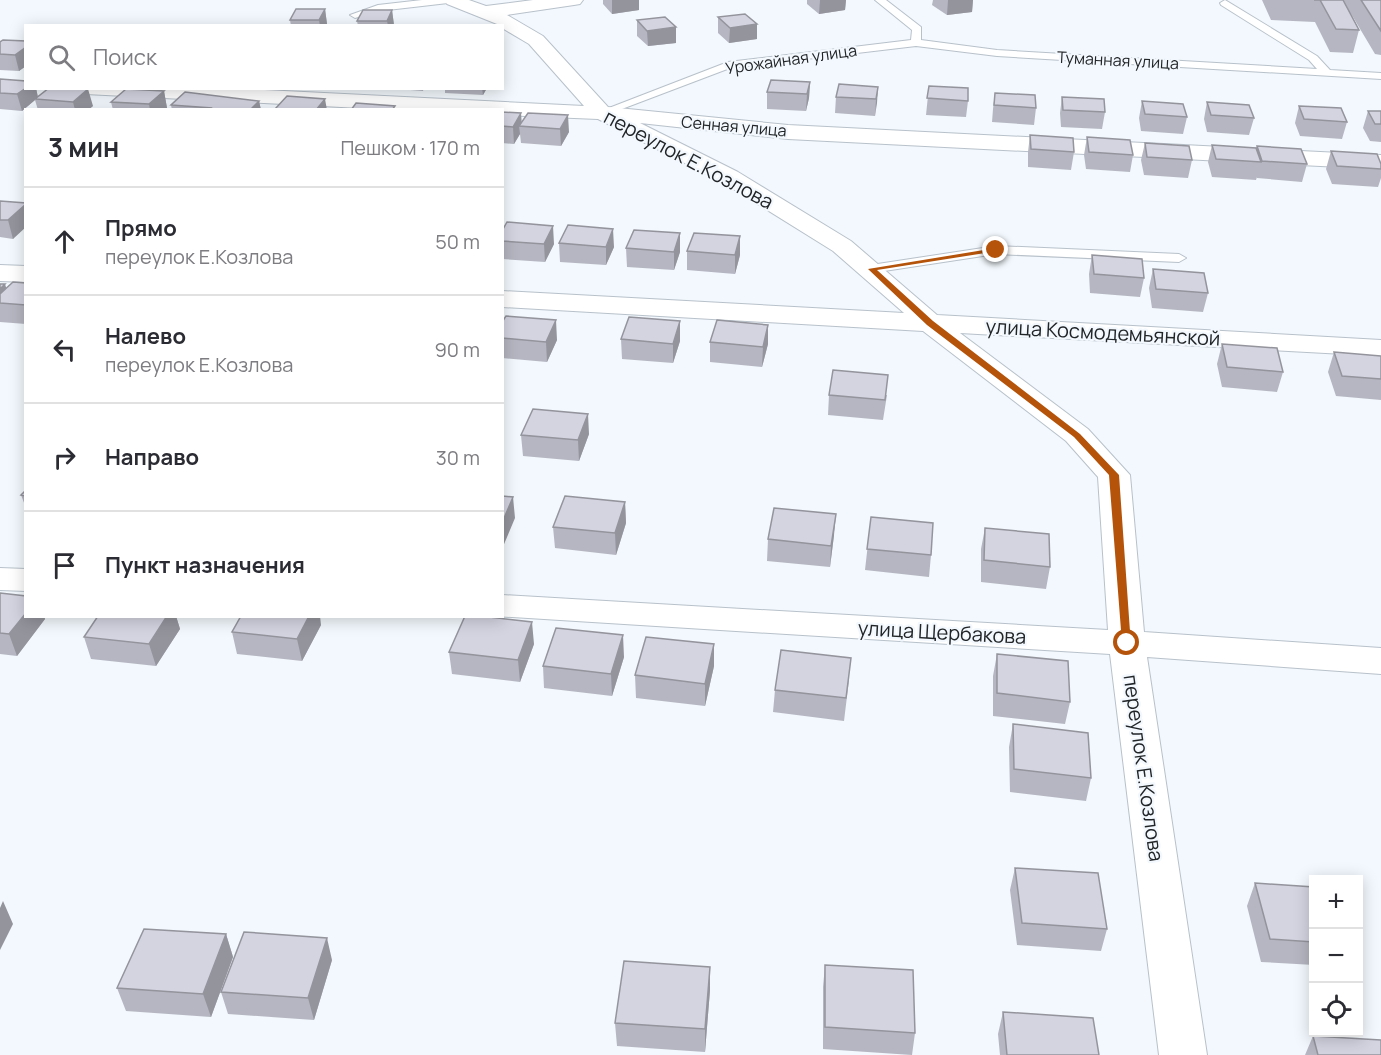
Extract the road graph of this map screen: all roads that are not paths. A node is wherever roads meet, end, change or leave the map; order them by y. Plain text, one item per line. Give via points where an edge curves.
1 (447, 0) edge
2 (453, 0) edge
3 (574, 0) edge
4 (880, 0) edge
5 (1225, 3) dead end
6 (481, 12) junction
7 (355, 15) dead end
8 (916, 43) junction
9 (1327, 72) junction
10 (1381, 76) edge
11 (128, 90) edge
12 (499, 108) edge
13 (504, 108) edge
14 (602, 113) junction
15 (1381, 162) edge
16 (1179, 258) dead end
17 (872, 269) junction
18 (0, 273) edge
19 (24, 274) edge
20 (504, 299) edge
21 (930, 323) junction
22 (1381, 348) edge
23 (0, 579) edge
24 (24, 580) edge
25 (504, 607) edge
26 (1127, 643) junction
27 (1381, 661) edge
28 (1183, 1055) edge

1 - 7 lane via 378,8
2 - 6 street, переулок Е.Козлова
3 - 6 street
4 - 8 lane via 917,28
5 - 9 lane via 1313,58
6 - 14 street, переулок Е.Козлова via 536,40
8 - 9 lane, Туманная улица via 997,53
8 - 14 lane, Урожайная улица via 728,65
9 - 10 lane, Туманная улица
11 - 12 street, Сенная улица
13 - 14 street, Сенная улица
14 - 15 street, Сенная улица via 788,132
14 - 17 street, переулок Е.Козлова via 730,177
16 - 17 lane via 996,250
17 - 21 street, переулок Е.Козлова
18 - 19 street
20 - 21 street, улица Космодемьянской
21 - 22 street, улица Космодемьянской
21 - 26 street, переулок Е.Козлова via 1077,435 1114,475
23 - 24 street
25 - 26 street, улица Щербакова
26 - 27 street, улица Щербакова
26 - 28 street, переулок Е.Козлова

